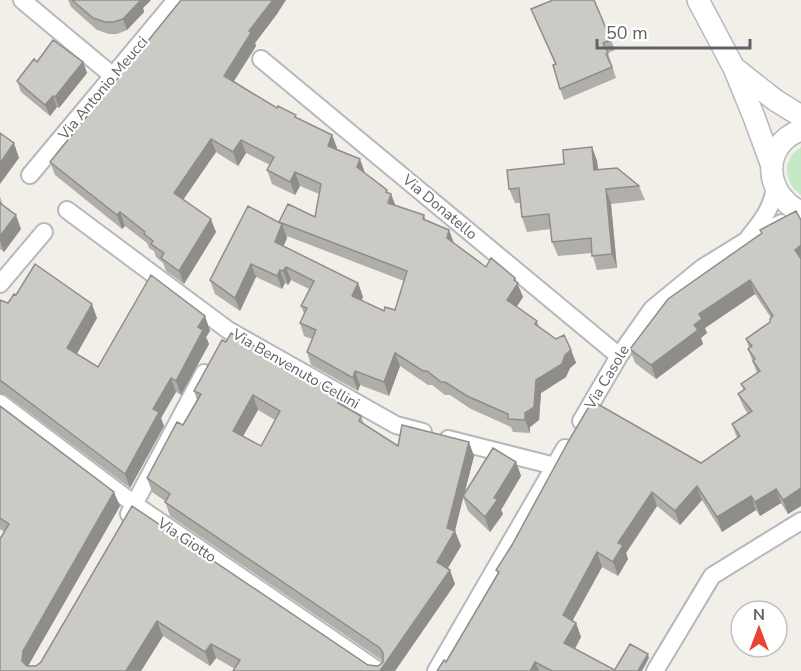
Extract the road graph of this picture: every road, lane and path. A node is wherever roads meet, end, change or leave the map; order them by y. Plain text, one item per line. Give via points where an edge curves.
1 (22, 0) edge
2 (176, 0) edge
3 (698, 0) edge
4 (261, 58) dead end
5 (734, 68) junction
6 (113, 76) junction
7 (801, 116) edge
8 (801, 130) edge
9 (772, 166) junction
10 (30, 175) dead end
11 (775, 188) junction
12 (67, 210) dead end
13 (801, 212) edge
14 (44, 232) dead end
15 (744, 242) junction
16 (2, 276) edge
17 (619, 356) junction
18 (211, 360) edge
19 (0, 403) edge
20 (555, 466) junction
21 (134, 504) junction
22 (801, 521) edge
23 (123, 524) edge
24 (379, 671) edge
25 (436, 671) edge
26 (656, 671) edge

1 - 6 street
2 - 6 street, Via Antonio Meucci
3 - 5 street
4 - 17 street, Via Donatello
5 - 7 street
5 - 9 street
6 - 10 street, Via Antonio Meucci
8 - 9 street via 780,145
9 - 11 street
11 - 13 street via 782,199
11 - 15 street, Via Casole via 773,203
12 - 20 street, Via Benvenuto Cellini via 225,335 396,425
13 - 15 street, Via Casole
14 - 16 street
15 - 17 street, Via Casole via 702,268 652,309
17 - 20 street, Via Casole
18 - 21 street
19 - 21 street, Via Giotto
20 - 25 street, Via Casole
21 - 23 street
21 - 24 street, Via Giotto
22 - 26 street via 712,576

